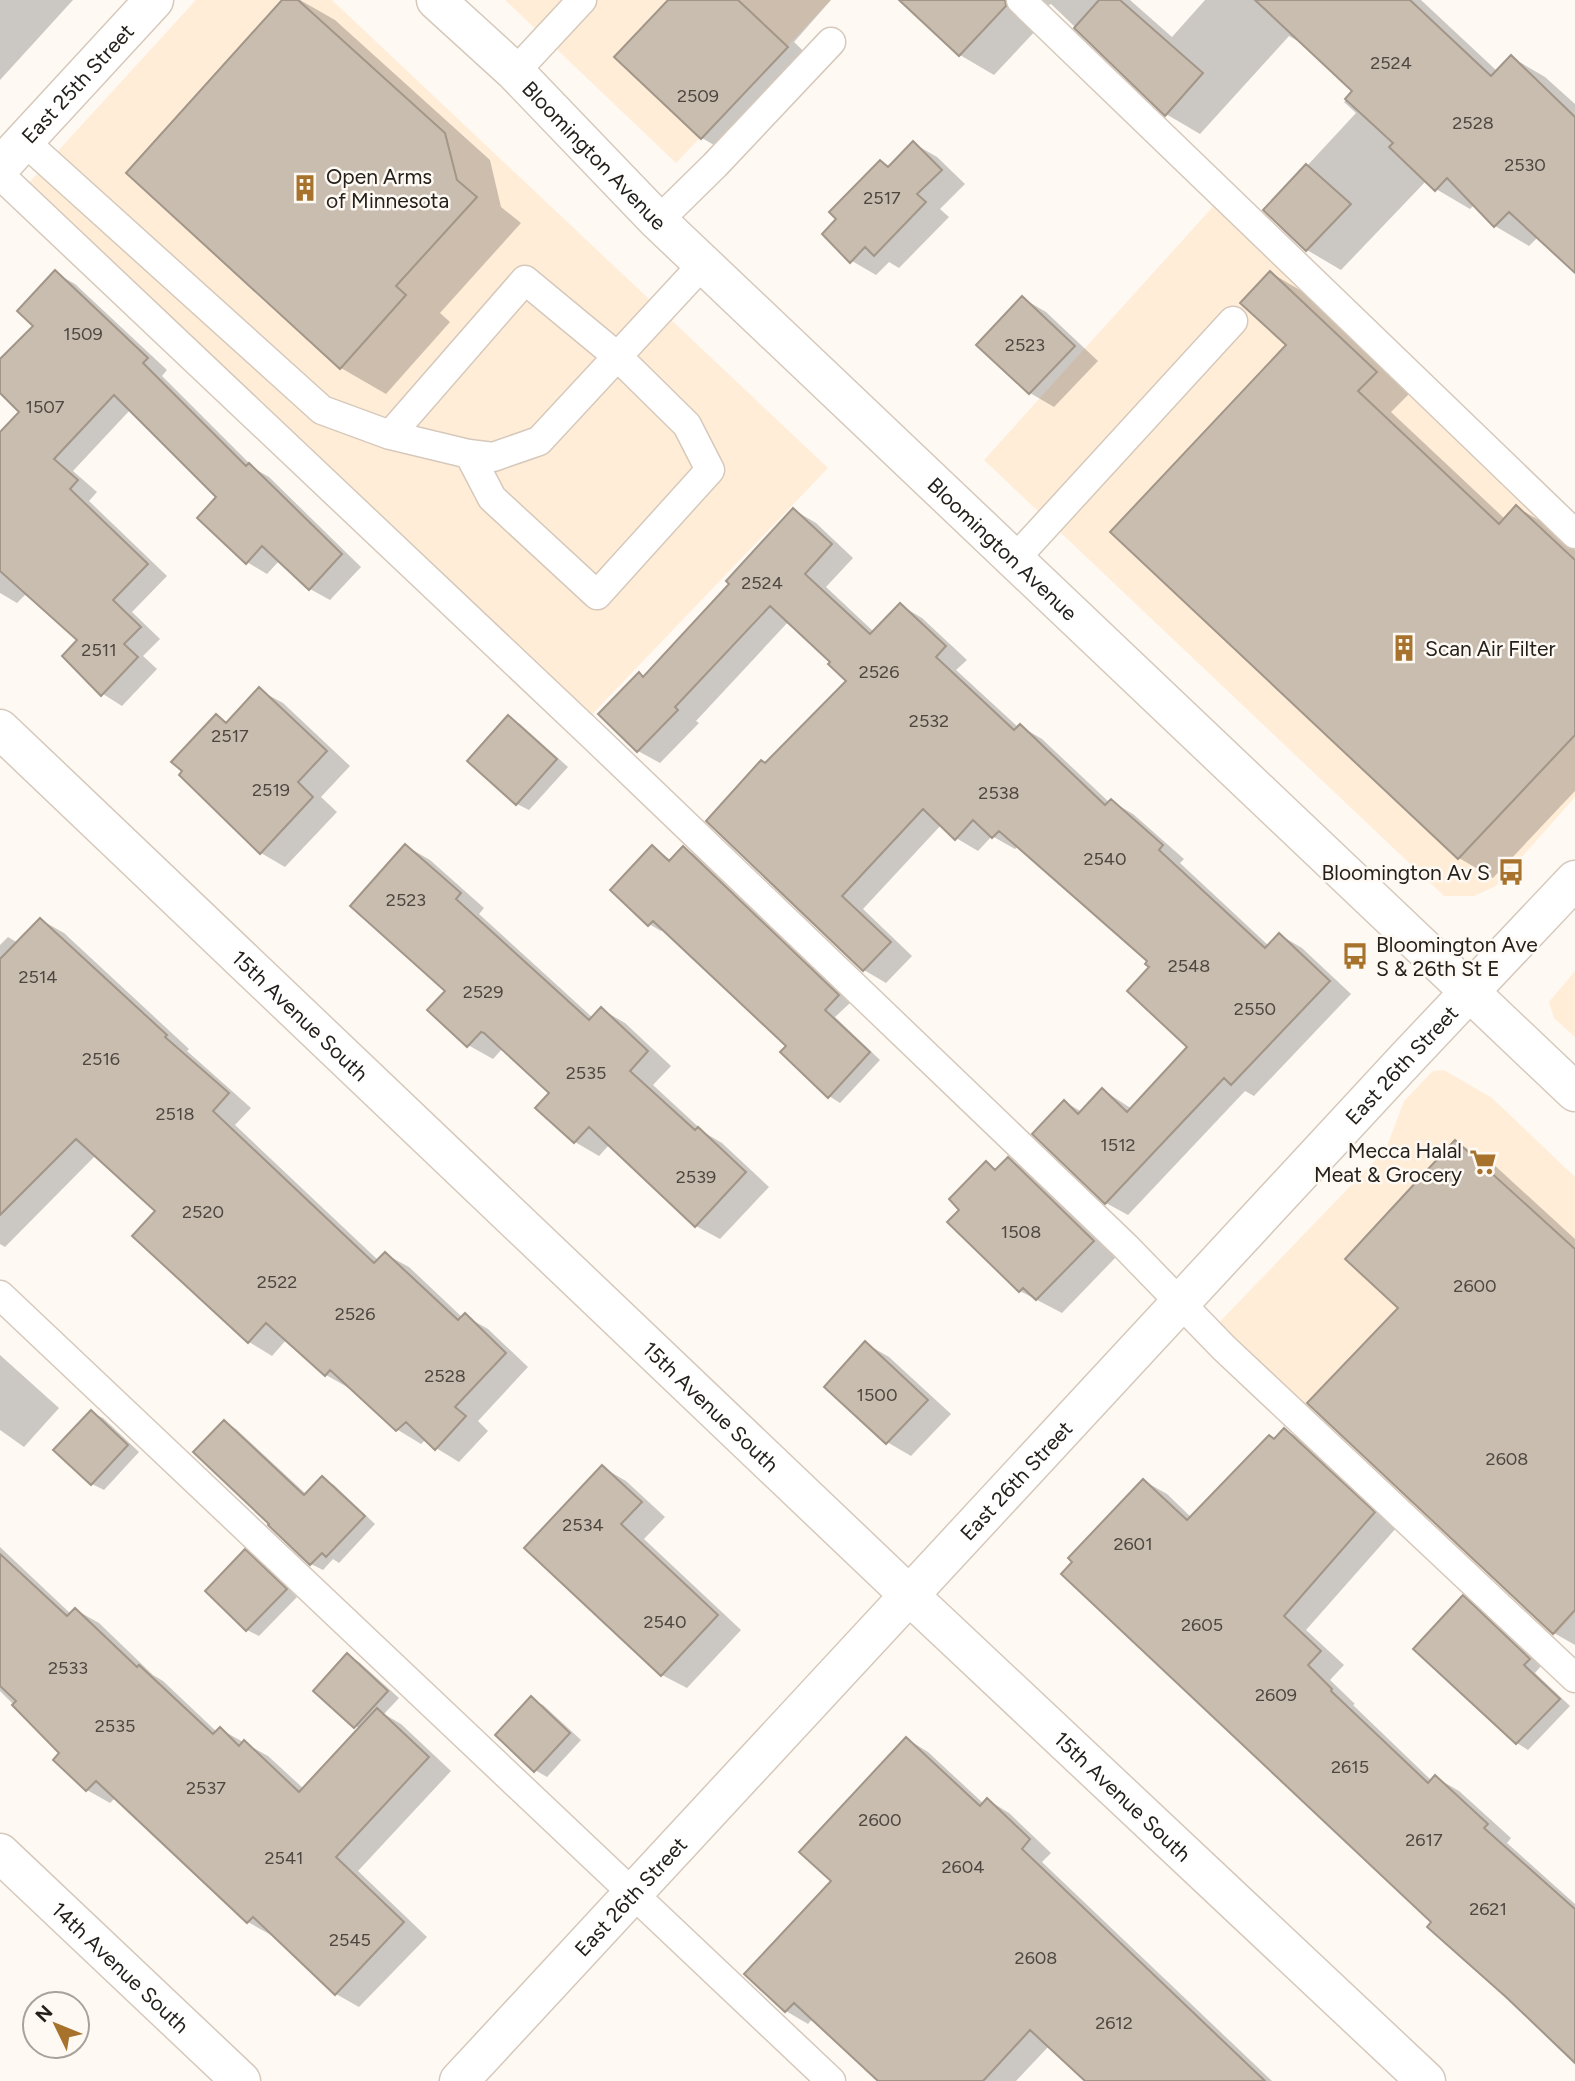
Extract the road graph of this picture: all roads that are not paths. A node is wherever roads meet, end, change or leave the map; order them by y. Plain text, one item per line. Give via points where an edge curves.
1 (155, 0) edge
2 (436, 0) edge
3 (582, 0) edge
4 (1021, 0) edge
5 (831, 42) dead end
6 (515, 72) junction
7 (12, 154) edge
8 (0, 175) edge
9 (658, 221) junction
10 (703, 264) junction
11 (1233, 321) dead end
12 (618, 358) junction
13 (390, 435) junction
14 (469, 454) junction
15 (1575, 534) edge
16 (1014, 560) junction
17 (0, 729) edge
18 (1575, 880) edge
19 (1469, 992) junction
20 (1575, 1092) edge
21 (0, 1295) edge
22 (1181, 1302) junction
23 (910, 1596) junction
24 (1575, 1678) edge
25 (0, 1853) edge
26 (633, 1894) junction
27 (241, 2081) edge
28 (459, 2081) edge
29 (831, 2081) edge
30 (1426, 2081) edge

1 - 7 street, East 25th Street
2 - 6 street, Bloomington Avenue
3 - 6 lane
4 - 15 lane
5 - 9 lane
6 - 9 street, Bloomington Avenue
7 - 13 lane via 322,410
8 - 22 lane
9 - 10 street, Bloomington Avenue
10 - 12 lane
10 - 16 street, Bloomington Avenue
11 - 16 lane
12 - 13 lane via 525,280
12 - 14 lane via 539,441 493,457
12 - 14 lane via 687,425 710,470 597,595 492,498
13 - 14 lane
16 - 19 street, Bloomington Avenue
17 - 23 street, 15th Avenue South
18 - 19 street, East 26th Street
19 - 20 street, Bloomington Avenue
19 - 22 street, East 26th Street
21 - 26 lane
22 - 23 street, East 26th Street
22 - 24 lane via 1224,1349
23 - 26 street, East 26th Street
23 - 30 street, 15th Avenue South
25 - 27 street, 14th Avenue South
26 - 28 street, East 26th Street
26 - 29 lane

